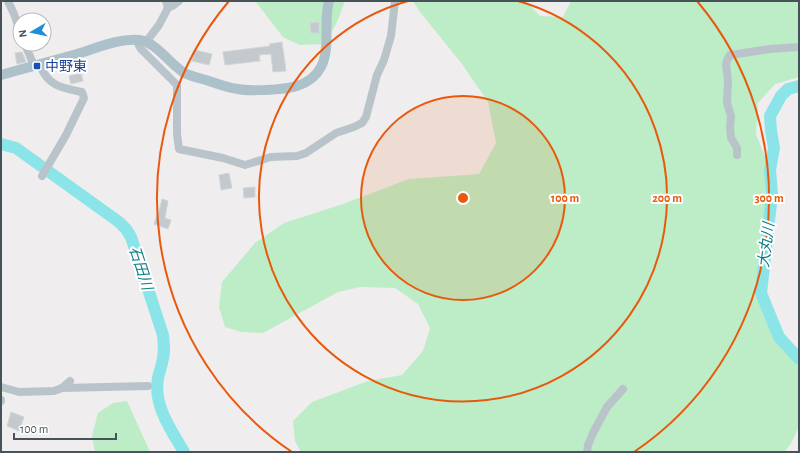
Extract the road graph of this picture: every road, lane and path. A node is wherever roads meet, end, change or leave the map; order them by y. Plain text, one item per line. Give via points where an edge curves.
1 (8, 1) edge
2 (179, 1) edge
3 (329, 1) edge
4 (395, 1) edge
5 (167, 4) edge
6 (13, 12) edge
7 (141, 41) junction
8 (799, 47) edge
9 (29, 52) edge
10 (37, 66) junction
11 (1, 75) edge
12 (737, 155) dead end
13 (42, 176) dead end
14 (70, 381) dead end
15 (148, 386) dead end
16 (1, 387) edge
17 (62, 388) junction
18 (623, 389) dead end
19 (587, 452) edge

1 - 6 street
2 - 5 street via 174,5
3 - 7 main road via 322,66 316,75 296,87 243,90 231,88 182,72 152,45
4 - 7 street via 391,36 362,123 336,133 306,153 271,157 245,165 179,149 177,85 141,48
5 - 7 street via 159,25
7 - 10 main road via 116,42
8 - 12 street via 730,55 727,60 727,103 731,116 731,138
9 - 10 street
10 - 11 main road
10 - 13 street via 49,80 64,89 82,92 84,98
14 - 17 street
15 - 17 street
16 - 17 street via 18,392 54,391
18 - 19 street via 607,407 593,433

